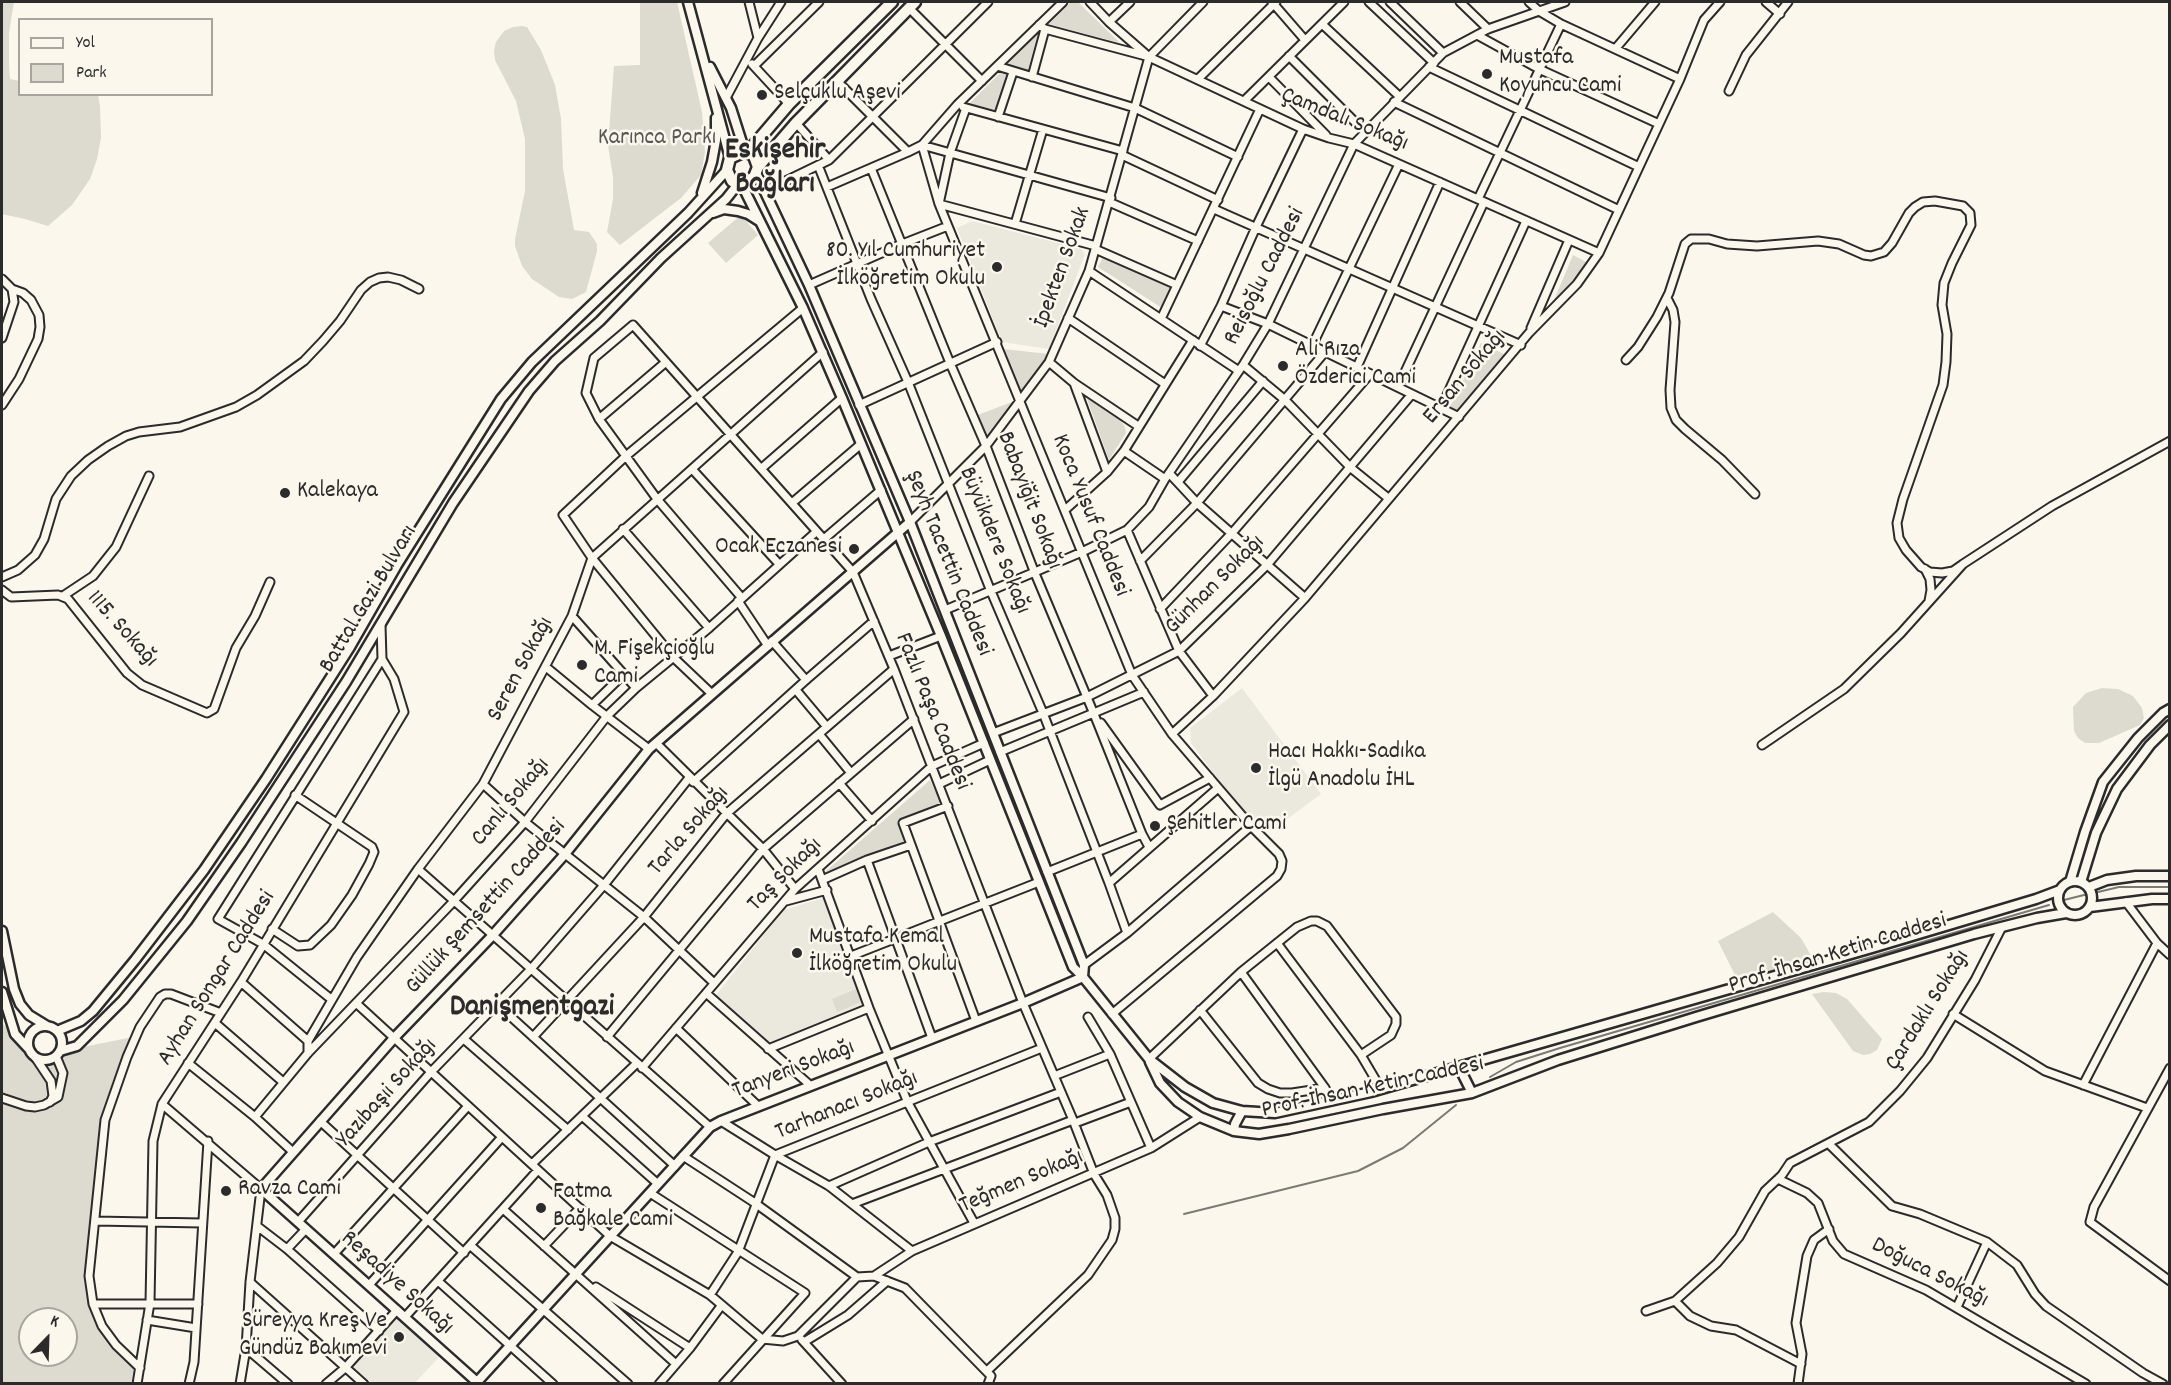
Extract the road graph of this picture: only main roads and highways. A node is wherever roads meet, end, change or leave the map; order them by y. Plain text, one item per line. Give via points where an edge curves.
1 (892, 2) edge
2 (912, 5) edge
3 (747, 152) junction
4 (757, 170) junction

1 - 3 main road via 789,104
2 - 4 main road via 796,123
3 - 4 main road via 756,160
3 - 4 main road via 730,158 727,170 732,181 740,185 750,181

